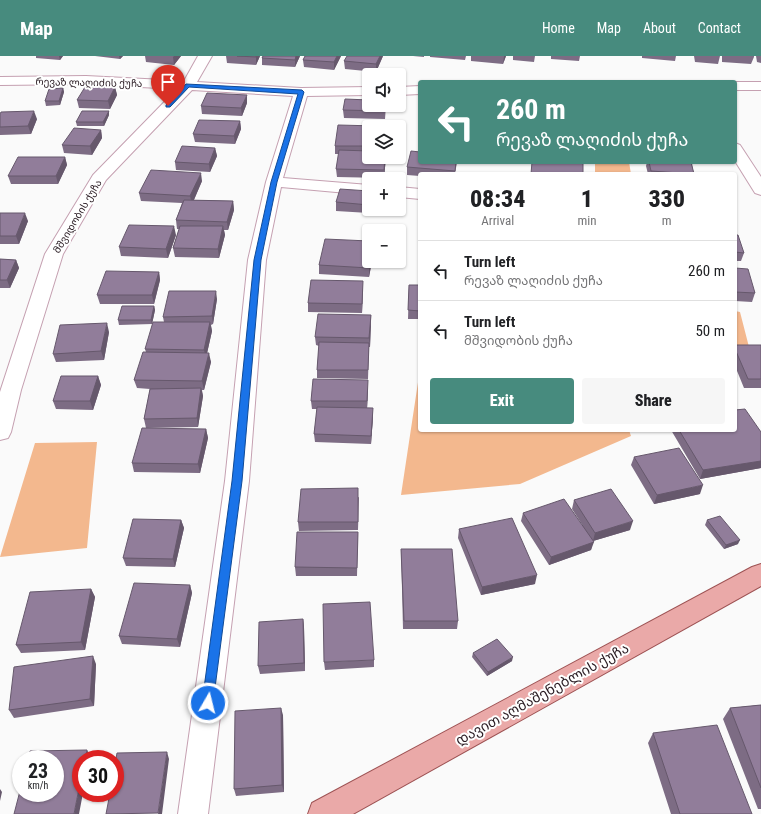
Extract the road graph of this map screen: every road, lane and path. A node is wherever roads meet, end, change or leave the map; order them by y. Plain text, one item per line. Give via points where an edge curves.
1 (205, 56) edge
2 (0, 81) edge
3 (188, 86) junction
4 (737, 86) edge
5 (761, 86) edge
6 (418, 90) edge
7 (362, 91) edge
8 (406, 91) edge
9 (302, 92) junction
10 (737, 151) edge
11 (274, 182) junction
12 (362, 189) edge
13 (761, 190) edge
14 (406, 193) edge
15 (418, 194) edge
16 (0, 432) edge
17 (761, 574) edge
18 (193, 814) edge
19 (323, 814) edge

1 - 3 street, მშვიდობის ქუჩა
2 - 3 street, რევაზ ლაღიძის ქუჩა via 86,80
3 - 9 street, რევაზ ლაღიძის ქუჩა
3 - 16 street, მშვიდობის ქუჩა via 99,178 54,254
4 - 5 street
6 - 8 street
7 - 9 street, რევაზ ლაღიძის ქუჩა
9 - 11 street
10 - 13 street
11 - 12 street
11 - 18 street via 257,260 237,481
14 - 15 street
17 - 19 main road, დავით აღმაშენებლის ქუჩა

